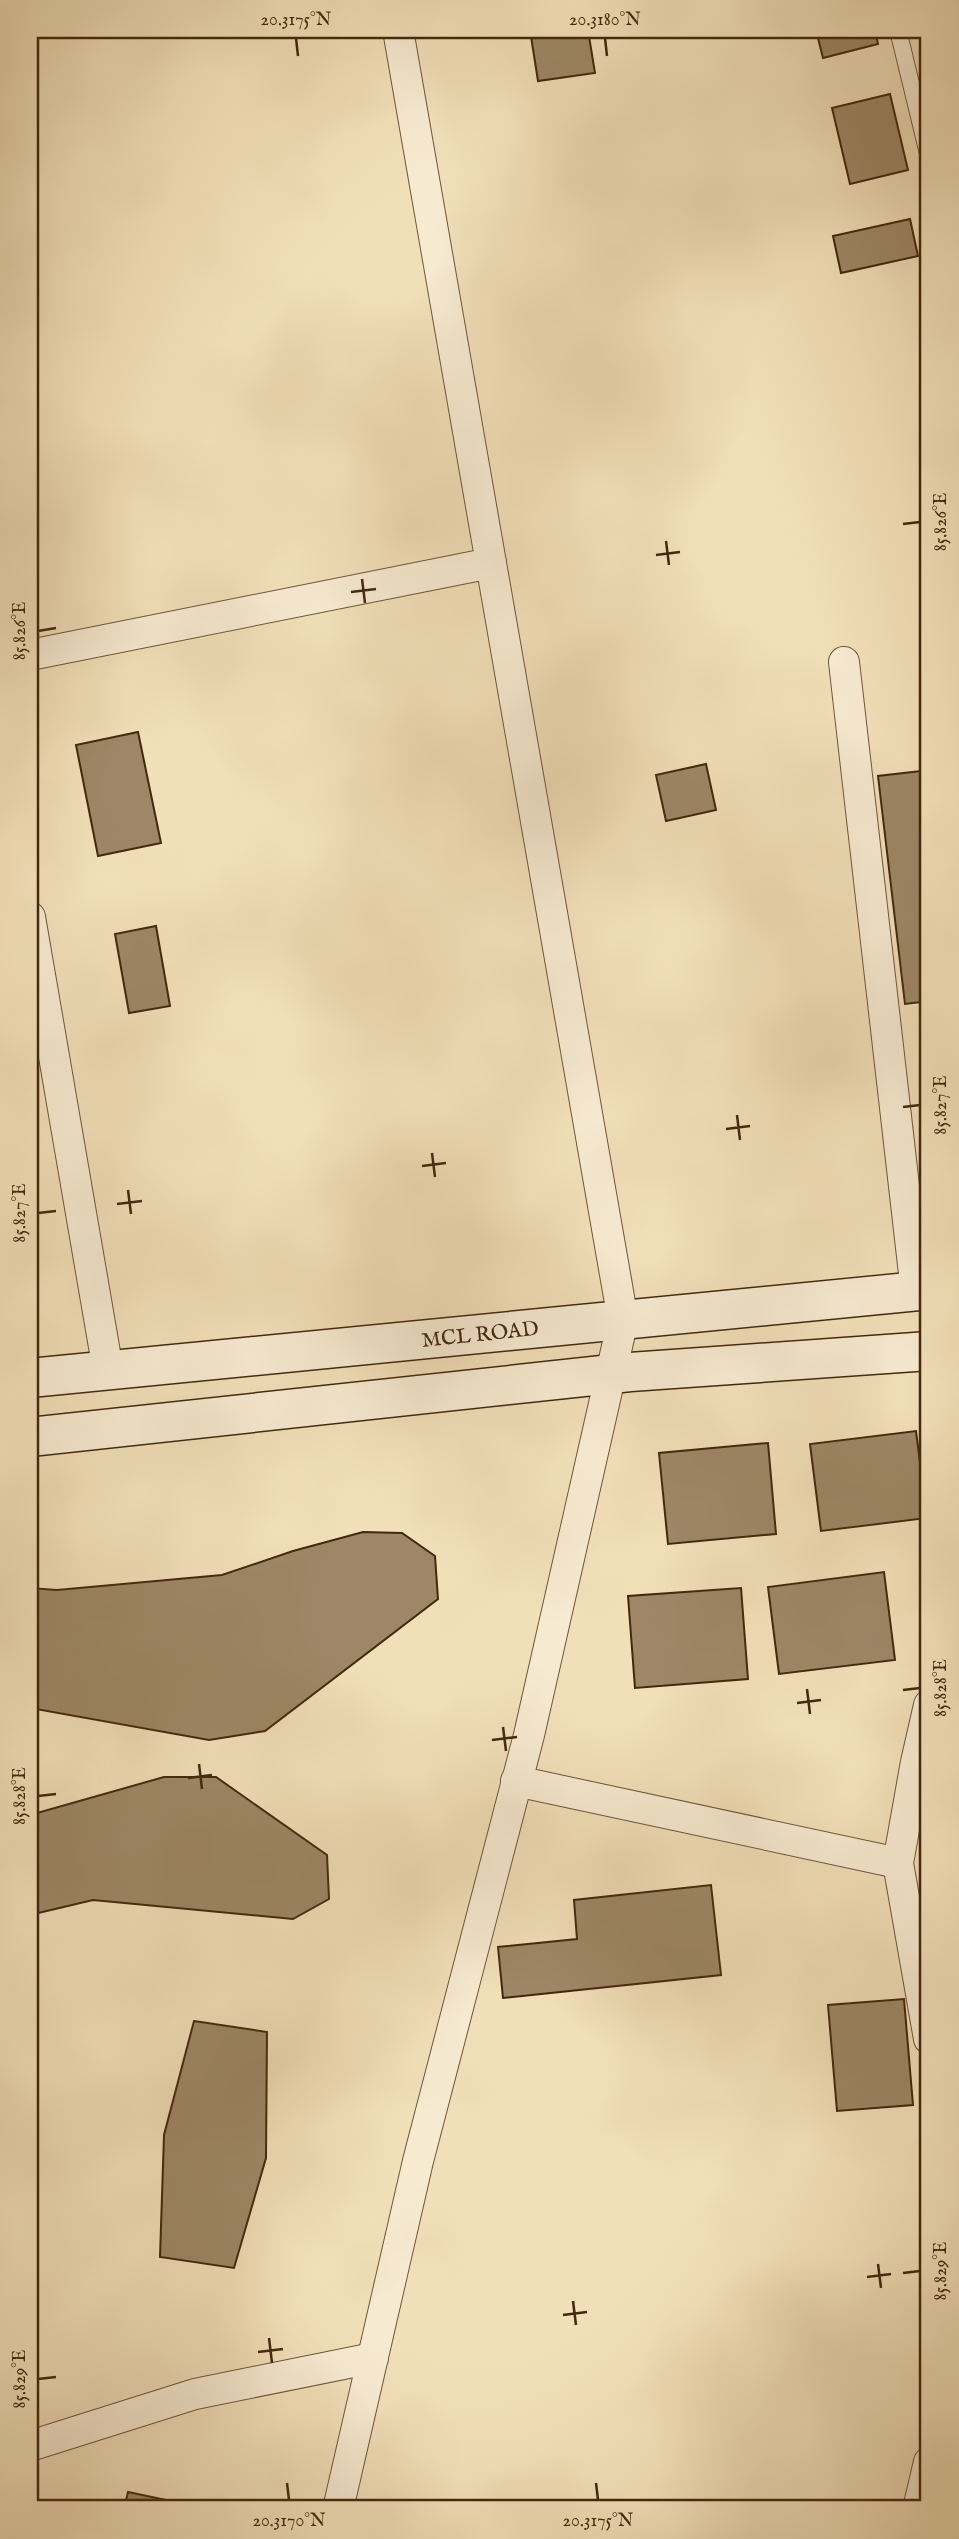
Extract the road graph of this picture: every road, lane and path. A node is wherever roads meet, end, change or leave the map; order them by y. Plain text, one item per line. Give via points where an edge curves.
1 (398, 30) edge
2 (898, 30) edge
3 (929, 158) edge
4 (491, 563) junction
5 (30, 655) edge
6 (844, 662) dead end
7 (30, 917) edge
8 (923, 1290) edge
9 (623, 1320) junction
10 (929, 1351) edge
11 (108, 1370) junction
12 (611, 1374) junction
13 (30, 1378) edge
14 (30, 1437) edge
15 (929, 1705) edge
16 (516, 1781) junction
17 (898, 1863) junction
18 (929, 2039) edge
19 (373, 2358) junction
20 (30, 2446) edge
21 (929, 2462) edge
22 (338, 2509) edge
23 (918, 2509) edge

1 - 4 street
2 - 3 lane
4 - 5 street
4 - 9 street
6 - 8 street
7 - 11 street
8 - 9 street, MCL ROAD
9 - 11 street, MCL ROAD
9 - 12 street
10 - 12 street
11 - 13 street, MCL ROAD
12 - 14 street
12 - 16 street
15 - 17 street
16 - 17 street
16 - 19 street via 418,2161
17 - 18 street
19 - 20 street via 195,2394
19 - 22 street
21 - 23 street

